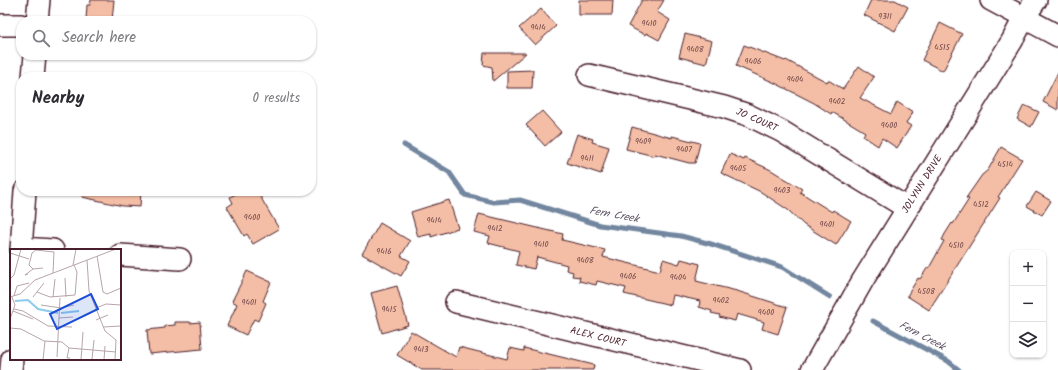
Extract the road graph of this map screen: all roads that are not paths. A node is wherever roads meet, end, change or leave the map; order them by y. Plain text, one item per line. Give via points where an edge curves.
1 (39, 0) edge
2 (991, 0) edge
3 (1036, 0) edge
4 (37, 16) edge
5 (1024, 18) junction
6 (0, 25) edge
7 (16, 25) edge
8 (1058, 36) edge
9 (35, 60) edge
10 (33, 72) edge
11 (589, 75) dead end
12 (25, 196) edge
13 (907, 208) junction
14 (21, 249) edge
15 (121, 255) edge
16 (180, 259) dead end
17 (456, 302) dead end
18 (12, 360) edge
19 (11, 370) edge
20 (740, 370) edge
21 (812, 370) edge

1 - 4 street
2 - 5 street
3 - 5 street, JOLYNN DRIVE
5 - 8 street
5 - 13 street, JOLYNN DRIVE
6 - 7 street
9 - 10 street
11 - 13 street, JO COURT via 748,115 781,131
12 - 14 street
13 - 21 street, JOLYNN DRIVE
15 - 16 street
17 - 20 street, ALEX COURT
18 - 19 street

